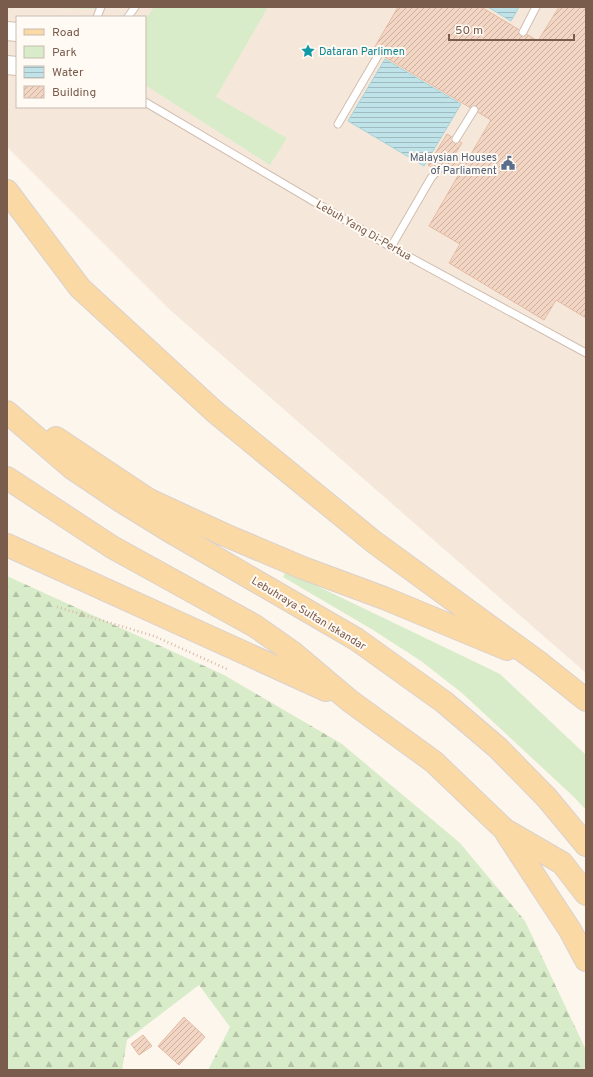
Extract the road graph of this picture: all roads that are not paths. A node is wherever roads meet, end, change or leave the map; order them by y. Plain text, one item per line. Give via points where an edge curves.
1 (135, 7) edge
2 (536, 7) edge
3 (129, 16) edge
4 (523, 32) dead end
5 (379, 54) dead end
6 (146, 103) edge
7 (474, 110) dead end
8 (338, 124) dead end
9 (456, 139) dead end
10 (438, 170) dead end
11 (7, 191) edge
12 (391, 247) junction
13 (586, 354) edge
14 (7, 406) edge
15 (7, 412) edge
16 (7, 478) edge
17 (7, 545) edge
18 (541, 664) junction
19 (586, 700) edge
20 (350, 701) junction
21 (504, 830) junction
22 (586, 845) edge
23 (586, 894) edge
24 (586, 960) edge

1 - 3 lane
2 - 4 lane
5 - 8 lane
6 - 12 lane, Lebuh Yang Di-Pertua
7 - 9 lane
10 - 12 lane
11 - 18 main road via 80,288 215,412 374,542
12 - 13 lane, Lebuh Yang Di-Pertua
14 - 18 main road via 149,500 303,568 384,598
15 - 22 main road, Lebuhraya Sultan Iskandar via 72,468 121,501 356,639 444,702 503,754 547,798
16 - 20 main road via 112,547 256,626 292,652
17 - 20 main road
18 - 19 main road
20 - 21 main road via 434,762
21 - 23 main road via 562,863
21 - 24 main road via 570,930

